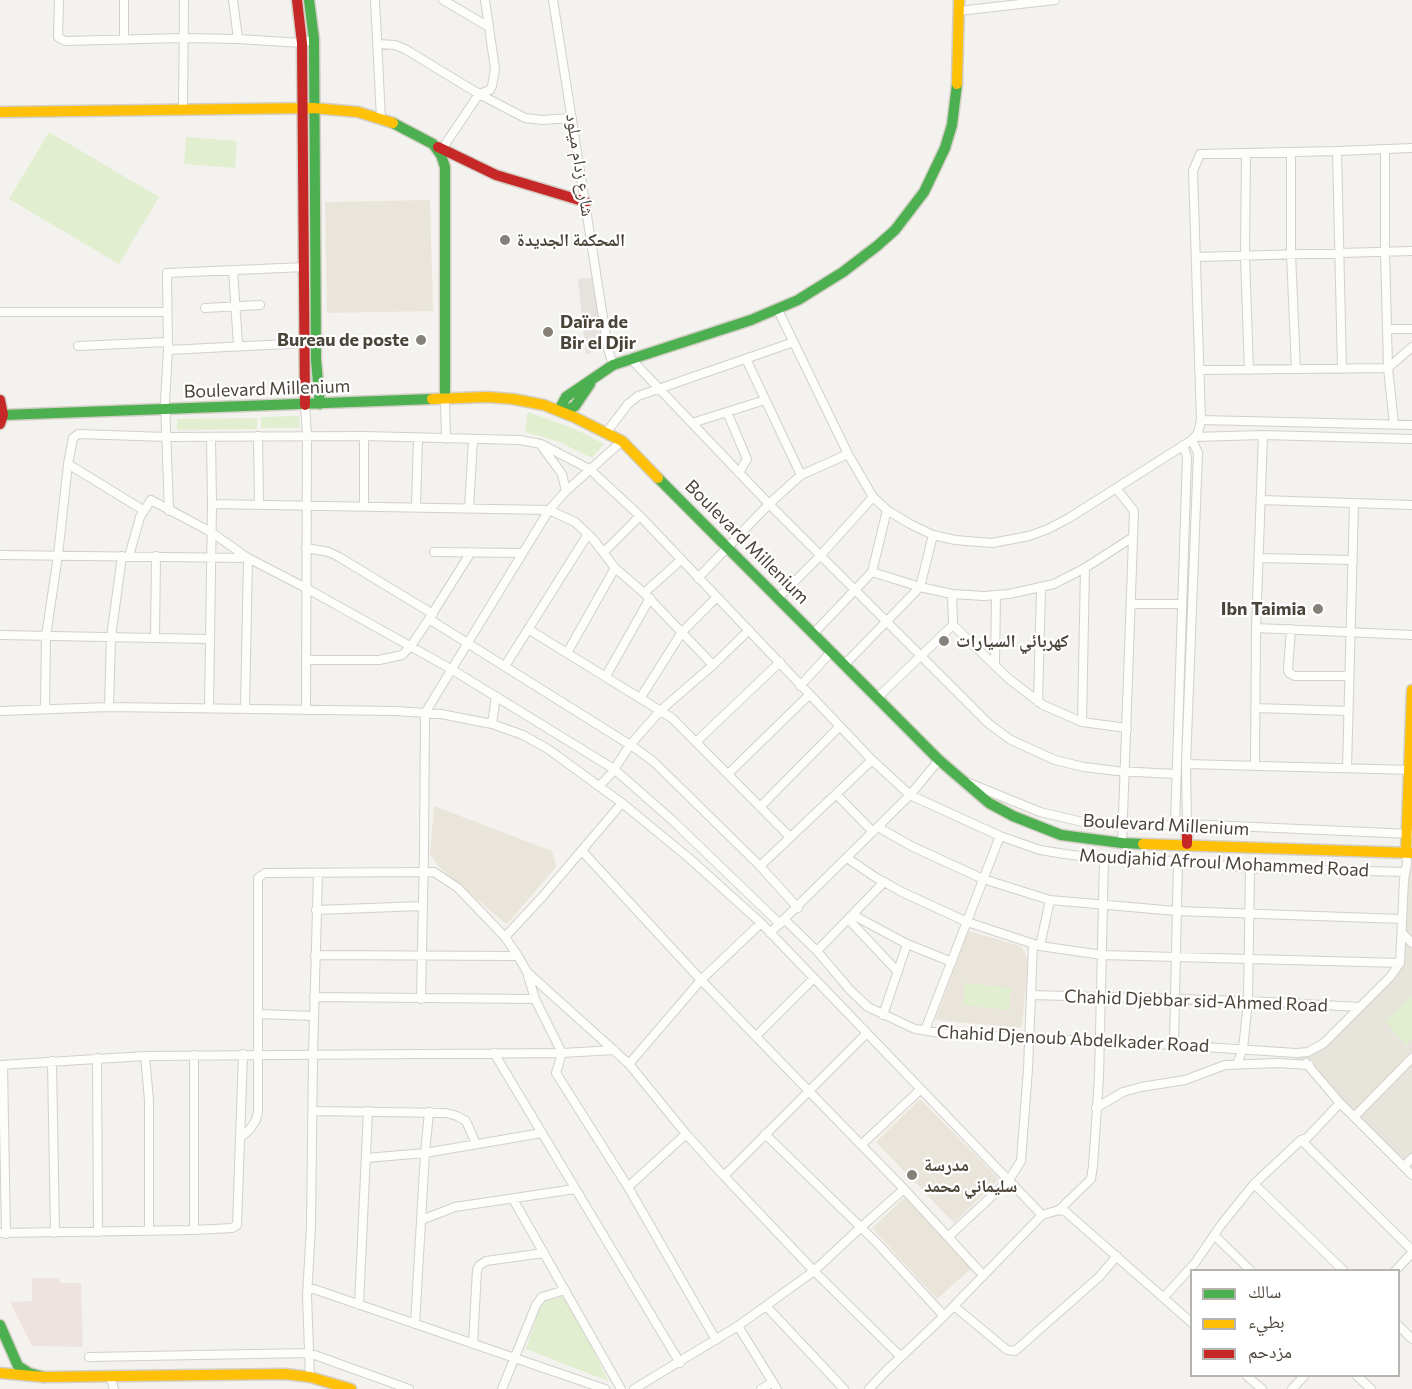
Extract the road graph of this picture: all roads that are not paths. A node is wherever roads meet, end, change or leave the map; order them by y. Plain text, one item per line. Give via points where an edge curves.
1 (59, 0) edge
2 (124, 0) edge
3 (184, 0) edge
4 (233, 0) edge
5 (297, 0) edge
6 (309, 0) edge
7 (375, 0) edge
8 (443, 0) edge
9 (485, 0) edge
10 (553, 0) edge
11 (1055, 0) edge
12 (961, 4) edge
13 (489, 27) junction
14 (124, 38) junction
15 (184, 38) junction
16 (238, 39) junction
17 (314, 39) junction
18 (302, 43) junction
19 (378, 44) junction
20 (479, 94) junction
21 (183, 109) junction
22 (308, 109) junction
23 (0, 112) edge
24 (572, 117) junction
25 (381, 118) junction
26 (438, 146) junction
27 (1412, 148) edge
28 (1385, 150) junction
29 (1337, 151) junction
30 (1291, 152) junction
31 (1246, 153) junction
32 (586, 202) junction
33 (1412, 250) edge
34 (1384, 251) junction
35 (1339, 253) junction
36 (1291, 254) junction
37 (1245, 256) junction
38 (1197, 257) junction
39 (305, 267) junction
40 (233, 270) junction
41 (260, 305) dead end
42 (236, 307) junction
43 (205, 308) dead end
44 (778, 310) junction
45 (0, 312) edge
46 (167, 312) junction
47 (1387, 329) junction
48 (1412, 329) edge
49 (794, 342) junction
50 (306, 343) junction
51 (238, 345) junction
52 (78, 346) dead end
53 (168, 346) junction
54 (1412, 347) edge
55 (630, 358) junction
56 (746, 359) junction
57 (613, 365) junction
58 (1389, 368) junction
59 (1296, 369) junction
60 (1342, 369) junction
61 (1199, 370) junction
62 (1249, 370) junction
63 (657, 388) junction
64 (580, 392) junction
65 (445, 398) junction
66 (0, 400) edge
67 (765, 400) junction
68 (320, 404) junction
69 (305, 405) junction
70 (544, 405) junction
71 (166, 410) junction
72 (562, 411) junction
73 (727, 412) junction
74 (2, 420) edge
75 (1201, 420) junction
76 (692, 423) junction
77 (1394, 424) junction
78 (1412, 424) edge
79 (596, 427) junction
80 (606, 433) junction
81 (1263, 435) junction
82 (258, 436) junction
83 (307, 436) junction
84 (364, 436) junction
85 (167, 437) junction
86 (211, 437) junction
87 (417, 438) junction
88 (1193, 438) junction
89 (446, 439) junction
90 (1412, 439) edge
91 (473, 440) junction
92 (622, 441) junction
93 (541, 444) junction
94 (1183, 445) junction
95 (848, 454) junction
96 (68, 464) junction
97 (591, 470) junction
98 (739, 473) junction
99 (801, 476) junction
100 (1116, 488) junction
101 (566, 491) junction
102 (873, 497) junction
103 (1261, 500) junction
104 (1354, 503) junction
105 (212, 504) junction
106 (259, 504) junction
107 (769, 504) junction
108 (306, 505) junction
109 (1412, 505) edge
110 (364, 506) junction
111 (416, 507) junction
112 (469, 508) junction
113 (143, 510) junction
114 (549, 510) junction
115 (887, 510) junction
116 (169, 511) junction
117 (640, 516) junction
118 (212, 532) junction
119 (588, 534) junction
120 (933, 535) junction
121 (1133, 537) junction
122 (729, 546) junction
123 (306, 548) junction
124 (434, 552) dead end
125 (471, 552) junction
126 (604, 552) junction
127 (522, 554) junction
128 (0, 555) edge
129 (58, 555) junction
130 (126, 556) junction
131 (156, 556) junction
132 (820, 556) junction
133 (211, 557) junction
134 (248, 558) junction
135 (1259, 558) junction
136 (681, 560) junction
137 (1353, 560) junction
138 (615, 568) junction
139 (1085, 568) junction
140 (872, 572) junction
141 (698, 578) junction
142 (920, 587) junction
143 (306, 588) junction
144 (1041, 588) junction
145 (854, 590) junction
146 (952, 594) junction
147 (647, 595) junction
148 (996, 595) junction
149 (717, 597) junction
150 (778, 598) junction
151 (1131, 604) junction
152 (1182, 604) junction
153 (431, 616) junction
154 (1181, 621) junction
155 (1192, 622) junction
156 (886, 623) junction
157 (952, 625) junction
158 (1256, 628) junction
159 (1291, 629) junction
160 (528, 630) junction
161 (749, 630) junction
162 (682, 632) junction
163 (813, 633) junction
164 (1351, 634) junction
165 (0, 635) edge
166 (1412, 635) edge
167 (46, 636) junction
168 (111, 637) junction
169 (155, 638) junction
170 (209, 639) junction
171 (468, 642) junction
172 (411, 646) junction
173 (832, 651) junction
174 (567, 653) junction
175 (919, 656) junction
176 (306, 660) junction
177 (780, 662) junction
178 (845, 664) junction
179 (713, 665) junction
180 (995, 665) junction
181 (505, 666) junction
182 (452, 669) junction
183 (606, 676) junction
184 (1349, 676) junction
185 (800, 686) junction
186 (1412, 690) edge
187 (809, 695) junction
188 (496, 696) junction
189 (641, 697) junction
190 (877, 698) junction
191 (1038, 702) junction
192 (109, 707) junction
193 (1256, 708) junction
194 (209, 709) junction
195 (245, 709) junction
196 (45, 710) junction
197 (306, 710) junction
198 (661, 710) junction
199 (0, 711) edge
200 (1348, 711) junction
201 (425, 713) junction
202 (1082, 722) junction
203 (492, 724) junction
204 (840, 726) junction
205 (1127, 728) junction
206 (697, 741) junction
207 (630, 745) junction
208 (939, 759) junction
209 (872, 760) junction
210 (1186, 764) junction
211 (1255, 766) junction
212 (1347, 768) junction
213 (614, 769) junction
214 (1411, 770) edge
215 (1126, 771) junction
216 (728, 774) junction
217 (1176, 774) junction
218 (962, 781) junction
219 (599, 786) junction
220 (836, 794) junction
221 (910, 795) junction
222 (622, 803) junction
223 (760, 807) junction
224 (1181, 824) junction
225 (1122, 826) junction
226 (876, 829) junction
227 (1410, 834) edge
228 (1000, 836) junction
229 (790, 837) junction
230 (1122, 843) junction
231 (1187, 844) junction
232 (582, 851) junction
233 (847, 858) junction
234 (1104, 859) junction
235 (1178, 861) junction
236 (1408, 865) edge
237 (760, 866) junction
238 (1250, 868) junction
239 (424, 872) junction
240 (318, 873) junction
241 (983, 879) junction
242 (884, 882) junction
243 (1050, 900) junction
244 (422, 906) junction
245 (1103, 906) junction
246 (798, 908) junction
247 (316, 910) junction
248 (1176, 910) junction
249 (1250, 914) junction
250 (851, 917) junction
251 (1402, 919) junction
252 (782, 922) junction
253 (967, 922) junction
254 (761, 923) junction
255 (770, 933) junction
256 (1402, 933) junction
257 (505, 937) junction
258 (1411, 941) edge
259 (907, 944) junction
260 (1037, 945) junction
261 (817, 951) junction
262 (315, 954) junction
263 (422, 954) junction
264 (1102, 955) junction
265 (518, 956) junction
266 (1175, 957) junction
267 (1249, 958) junction
268 (952, 962) junction
269 (1400, 963) junction
270 (527, 972) junction
271 (898, 972) junction
272 (814, 978) junction
273 (701, 980) junction
274 (1031, 995) junction
275 (314, 997) junction
276 (1100, 997) junction
277 (421, 999) junction
278 (535, 999) junction
279 (1174, 999) junction
280 (1248, 1001) junction
281 (1360, 1007) junction
282 (259, 1014) junction
283 (883, 1015) junction
284 (314, 1016) junction
285 (925, 1030) junction
286 (867, 1033) junction
287 (756, 1036) junction
288 (1029, 1038) junction
289 (1099, 1041) junction
290 (1174, 1045) junction
291 (1243, 1049) junction
292 (614, 1050) junction
293 (494, 1053) junction
294 (562, 1053) junction
295 (1296, 1053) junction
296 (243, 1054) junction
297 (259, 1054) junction
298 (194, 1055) junction
299 (313, 1055) junction
300 (145, 1056) junction
301 (97, 1058) junction
302 (1411, 1059) edge
303 (52, 1061) junction
304 (628, 1064) junction
305 (1237, 1064) junction
306 (1, 1065) edge
307 (1309, 1065) junction
308 (920, 1089) junction
309 (809, 1090) junction
310 (1340, 1103) junction
311 (1096, 1108) junction
312 (313, 1111) junction
313 (368, 1111) junction
314 (429, 1112) junction
315 (1354, 1117) junction
316 (542, 1133) junction
317 (686, 1134) junction
318 (765, 1134) junction
319 (240, 1138) junction
320 (1301, 1140) junction
321 (476, 1144) junction
322 (861, 1145) junction
323 (425, 1153) junction
324 (366, 1158) junction
325 (1412, 1158) edge
326 (1404, 1166) junction
327 (1412, 1175) edge
328 (724, 1176) junction
329 (1009, 1180) junction
330 (1254, 1184) junction
331 (628, 1187) junction
332 (575, 1189) junction
333 (904, 1189) junction
334 (513, 1199) junction
335 (1059, 1210) junction
336 (1042, 1215) junction
337 (421, 1220) junction
338 (860, 1228) junction
339 (149, 1230) junction
340 (194, 1230) junction
341 (98, 1232) junction
342 (3, 1233) edge
343 (55, 1233) junction
344 (1214, 1235) junction
345 (948, 1238) junction
346 (1412, 1252) edge
347 (544, 1253) junction
348 (1117, 1256) junction
349 (1249, 1269) edge
350 (1342, 1269) edge
351 (1397, 1269) edge
352 (814, 1271) junction
353 (983, 1275) junction
354 (308, 1287) junction
355 (565, 1290) junction
356 (1164, 1297) junction
357 (359, 1305) junction
358 (765, 1306) junction
359 (954, 1306) junction
360 (944, 1316) junction
361 (1190, 1322) edge
362 (415, 1324) junction
363 (0, 1325) edge
364 (738, 1326) junction
365 (1400, 1327) edge
366 (1412, 1339) edge
367 (716, 1340) junction
368 (473, 1344) junction
369 (309, 1353) junction
370 (901, 1357) junction
371 (89, 1358) dead end
372 (515, 1358) junction
373 (680, 1363) junction
374 (0, 1373) edge
375 (110, 1376) junction
376 (44, 1377) junction
377 (310, 1377) junction
378 (1248, 1377) edge
379 (1303, 1377) edge
380 (1359, 1377) edge
381 (775, 1385) edge
382 (114, 1389) edge
383 (351, 1389) edge
384 (409, 1389) edge
385 (502, 1389) edge
386 (604, 1389) edge
387 (621, 1389) edge
388 (634, 1389) edge
389 (761, 1389) edge
390 (844, 1389) edge
391 (869, 1389) edge
392 (1262, 1389) edge
393 (1292, 1389) edge
394 (1371, 1389) edge

1 - 14 street via 58,37
2 - 14 street
3 - 15 street
4 - 16 street
5 - 18 main road
6 - 17 main road
7 - 19 street
8 - 13 street
9 - 13 street
10 - 24 street, شارع زدام ميلود
11 - 12 street
12 - 44 main road via 958,85 952,125 924,192 911,212 877,246 821,287
13 - 20 street via 495,72 490,90
14 - 15 street
15 - 16 street
15 - 21 street
16 - 18 street
17 - 18 street
17 - 22 main road
18 - 22 main road
19 - 20 street via 405,49
19 - 25 street
20 - 24 street via 525,118
20 - 26 street
21 - 22 main road
21 - 23 main road
22 - 25 main road via 358,112
22 - 39 main road
22 - 68 main road
24 - 32 street, شارع زدام ميلود
25 - 26 main road
26 - 32 main road via 496,175
26 - 65 main road via 445,167
27 - 28 street
28 - 29 street
28 - 34 street
29 - 30 street
29 - 35 street
30 - 31 street
30 - 36 street
31 - 37 street
31 - 38 street via 1200,154 1195,164
32 - 57 street, شارع زدام ميلود
33 - 34 street
34 - 35 street
34 - 47 street
35 - 36 street
35 - 60 street
36 - 37 street
36 - 59 street
37 - 38 street
37 - 62 street
38 - 61 street
39 - 40 street
39 - 50 main road
40 - 42 street
40 - 46 street via 167,273
41 - 42 street
42 - 43 street
42 - 51 street
44 - 49 street
44 - 55 main road
45 - 46 street
46 - 53 street
47 - 48 street
47 - 58 street
49 - 56 street
49 - 95 street
50 - 51 street
50 - 69 main road
51 - 53 street
52 - 53 street
53 - 71 street
54 - 58 street
55 - 57 main road
55 - 63 street
56 - 63 street
56 - 67 street
57 - 64 main road
58 - 60 street
58 - 77 street
59 - 60 street
59 - 62 street
61 - 62 street
61 - 75 street
63 - 76 street
63 - 80 street via 628,404
64 - 70 main road
64 - 72 main road via 563,400
64 - 79 main road via 584,409
65 - 68 main road, Boulevard Millenium
65 - 70 main road, Boulevard Millenium via 487,397
65 - 89 street
66 - 74 main road
67 - 73 street
67 - 99 street
68 - 69 main road, Boulevard Millenium
69 - 71 main road, Boulevard Millenium
69 - 83 street
70 - 72 main road, Boulevard Millenium
71 - 74 main road, Boulevard Millenium
71 - 85 street
72 - 79 main road, Boulevard Millenium
73 - 76 street
73 - 98 street via 747,459
75 - 77 street
75 - 88 street
76 - 98 street
77 - 78 street
79 - 80 main road, Boulevard Millenium
80 - 92 main road, Boulevard Millenium
81 - 88 street
81 - 90 street
81 - 103 street
82 - 83 street, Moudjahid Afroul Mohammed Road
82 - 86 street, Moudjahid Afroul Mohammed Road
82 - 106 street
83 - 84 street, Moudjahid Afroul Mohammed Road
83 - 108 street
84 - 87 street, Moudjahid Afroul Mohammed Road
84 - 110 street
85 - 86 street, Moudjahid Afroul Mohammed Road
85 - 96 street, Moudjahid Afroul Mohammed Road via 78,434 73,438
85 - 116 street
86 - 105 street
87 - 89 street, Moudjahid Afroul Mohammed Road
87 - 111 street
88 - 94 street
88 - 155 street via 1198,453
89 - 91 street, Moudjahid Afroul Mohammed Road
91 - 93 street, Moudjahid Afroul Mohammed Road
91 - 112 street
92 - 97 street
92 - 122 main road, Boulevard Millenium
93 - 97 street, Moudjahid Afroul Mohammed Road
93 - 101 street via 559,470
94 - 100 street
94 - 152 street via 1186,457
95 - 99 street
95 - 102 street
96 - 113 street
96 - 129 street
97 - 101 street
97 - 117 street, Moudjahid Afroul Mohammed Road
98 - 107 street
99 - 107 street
100 - 120 street via 1029,536 974,543
100 - 121 street via 1134,511
101 - 114 street
102 - 115 street
102 - 132 street
103 - 104 street
103 - 135 street
104 - 109 street
104 - 137 street
105 - 106 street
105 - 118 street
106 - 108 street
107 - 122 street
107 - 132 street
108 - 110 street
108 - 123 street
110 - 111 street
111 - 112 street
112 - 114 street
113 - 116 street, Chahid Djenoub Abdelkader Road via 151,500
113 - 130 street
114 - 119 street via 575,522
114 - 127 street
115 - 120 street
115 - 140 street
116 - 118 street, Chahid Djenoub Abdelkader Road
117 - 126 street
117 - 136 street, Moudjahid Afroul Mohammed Road
118 - 133 street
118 - 134 street, Chahid Djenoub Abdelkader Road
119 - 126 street
119 - 160 street
120 - 142 street
121 - 139 street
121 - 151 street
122 - 141 street
122 - 150 main road, Boulevard Millenium
123 - 143 street
123 - 153 street via 339,557
124 - 125 street
125 - 127 street
125 - 153 street
126 - 138 street
127 - 171 street
128 - 129 street
129 - 130 street
129 - 167 street
130 - 131 street
130 - 168 street
131 - 133 street
131 - 169 street
132 - 145 street
132 - 150 street
133 - 134 street
133 - 170 street
134 - 143 street, Chahid Djenoub Abdelkader Road
134 - 195 street
135 - 137 street
135 - 158 street
136 - 141 street, Moudjahid Afroul Mohammed Road
136 - 147 street
137 - 164 street
138 - 147 street
138 - 174 street
139 - 144 street
139 - 202 street
140 - 142 street
140 - 145 street
141 - 149 street, Moudjahid Afroul Mohammed Road
142 - 146 street
142 - 156 street
143 - 172 street, Chahid Djenoub Abdelkader Road
143 - 176 street
144 - 148 street
144 - 191 street
145 - 156 street
145 - 163 street
146 - 148 street
146 - 157 street
147 - 162 street
147 - 183 street
148 - 180 street
149 - 161 street, Moudjahid Afroul Mohammed Road
149 - 162 street
150 - 163 main road, Boulevard Millenium
151 - 152 street
151 - 205 street
152 - 154 street
153 - 171 street
153 - 172 street
154 - 155 street
154 - 217 street
155 - 210 street
156 - 175 street
156 - 178 street
157 - 175 street
157 - 180 street
158 - 159 street
158 - 193 street
159 - 164 street
159 - 184 street via 1289,673
160 - 174 street
160 - 181 street
161 - 177 street, Moudjahid Afroul Mohammed Road
161 - 179 street
162 - 179 street
162 - 189 street
163 - 173 main road, Boulevard Millenium
164 - 166 street
164 - 184 street
165 - 167 street
167 - 168 street
167 - 196 street
168 - 169 street
168 - 192 street
169 - 170 street
170 - 194 street
171 - 181 street
171 - 182 street
172 - 176 street via 392,658
172 - 182 street, Chahid Djenoub Abdelkader Road
173 - 178 main road, Boulevard Millenium
173 - 185 street
174 - 183 street
175 - 190 street
175 - 215 street via 989,724 1011,740 1055,760
176 - 197 street
177 - 185 street, Moudjahid Afroul Mohammed Road
177 - 206 street
178 - 190 main road, Boulevard Millenium
179 - 198 street
180 - 191 street
181 - 207 street
182 - 188 street, Chahid Djenoub Abdelkader Road
182 - 201 street
183 - 189 street
184 - 200 street
185 - 187 street, Moudjahid Afroul Mohammed Road
186 - 214 main road
187 - 204 street, Moudjahid Afroul Mohammed Road
187 - 216 street
188 - 203 street
188 - 213 street, Chahid Djenoub Abdelkader Road
189 - 198 street
190 - 208 main road, Boulevard Millenium
191 - 202 street
192 - 194 street
192 - 196 street
193 - 200 street
193 - 211 street
194 - 195 street
195 - 197 street
196 - 199 street
197 - 201 street
198 - 206 street
198 - 207 street
200 - 212 street
201 - 203 street
201 - 239 street
202 - 205 street
203 - 219 street via 524,735
204 - 209 street, Moudjahid Afroul Mohammed Road
204 - 223 street
205 - 215 street
206 - 216 street
207 - 213 street
207 - 237 street via 654,762
208 - 218 main road, Boulevard Millenium
208 - 221 street
209 - 220 street
209 - 221 street, Moudjahid Afroul Mohammed Road
210 - 211 street
210 - 224 street
211 - 212 street
212 - 214 street
213 - 219 street
213 - 252 street, Chahid Djenoub Abdelkader Road
214 - 227 main road
215 - 217 street
215 - 225 street
216 - 223 street
217 - 224 street
218 - 225 street via 1040,812
218 - 230 main road, Boulevard Millenium via 988,802 1036,826 1061,835
219 - 222 street
220 - 226 street
220 - 229 street
221 - 226 street
221 - 228 street, Moudjahid Afroul Mohammed Road
222 - 232 street
222 - 254 street
223 - 229 street
224 - 225 street
224 - 227 street
224 - 231 main road
225 - 230 street
226 - 233 street
226 - 241 street
227 - 236 main road
228 - 234 street, Moudjahid Afroul Mohammed Road via 1040,849
228 - 241 street
229 - 237 street
230 - 231 main road, Boulevard Millenium
231 - 236 main road, Boulevard Millenium
232 - 257 street
232 - 273 street
233 - 242 street
233 - 246 street
234 - 235 street, Moudjahid Afroul Mohammed Road
234 - 245 street
235 - 238 street, Moudjahid Afroul Mohammed Road
235 - 248 street
236 - 238 street, Moudjahid Afroul Mohammed Road
236 - 251 street
237 - 246 street
238 - 249 street
239 - 240 street
239 - 244 street
239 - 257 street via 434,872 458,888
240 - 247 street
240 - 282 street via 266,873 258,879
241 - 243 street
241 - 253 street
242 - 250 street
242 - 253 street
243 - 245 street
243 - 260 street
244 - 247 street
244 - 263 street
245 - 248 street
245 - 264 street
246 - 252 street
247 - 262 street
248 - 249 street
248 - 266 street
249 - 251 street
249 - 267 street
250 - 259 street
250 - 261 street
250 - 271 street
251 - 256 street
252 - 255 street
252 - 261 street, Chahid Djenoub Abdelkader Road
253 - 260 street
253 - 268 street
254 - 255 street
254 - 273 street
255 - 272 street
256 - 258 street
256 - 269 street
257 - 265 street
259 - 268 street
259 - 271 street
260 - 264 street
260 - 274 street
261 - 283 street, Chahid Djenoub Abdelkader Road via 850,990
262 - 263 street
262 - 275 street
263 - 265 street
263 - 277 street
264 - 266 street
264 - 276 street
265 - 270 street
266 - 267 street
266 - 279 street
267 - 269 street
267 - 280 street
268 - 285 street
269 - 281 street
270 - 278 street
270 - 292 street
271 - 283 street
272 - 286 street
272 - 287 street
273 - 287 street
273 - 304 street
274 - 276 street, Chahid Djebbar sid-Ahmed Road
274 - 288 street
275 - 277 street
275 - 284 street
276 - 279 street, Chahid Djebbar sid-Ahmed Road
276 - 289 street
277 - 278 street
278 - 294 street
279 - 280 street, Chahid Djebbar sid-Ahmed Road
279 - 290 street
280 - 281 street, Chahid Djebbar sid-Ahmed Road
280 - 291 street
281 - 295 street via 1324,1043 1308,1052
282 - 284 street
282 - 297 street
283 - 285 street, Chahid Djenoub Abdelkader Road
284 - 299 street
285 - 288 street, Chahid Djenoub Abdelkader Road
286 - 308 street
286 - 309 street
287 - 309 street
288 - 289 street, Chahid Djenoub Abdelkader Road
288 - 329 street via 1022,1157
289 - 290 street, Chahid Djenoub Abdelkader Road
289 - 311 street
290 - 291 street, Chahid Djenoub Abdelkader Road
291 - 295 street, Chahid Djenoub Abdelkader Road
291 - 305 street
292 - 294 street
292 - 304 street
293 - 294 street
293 - 299 street
293 - 316 street
294 - 331 street via 556,1073
295 - 307 street
296 - 297 street
296 - 298 street
296 - 319 street
297 - 299 street
297 - 319 street via 258,1112 250,1130
298 - 300 street
298 - 340 street
299 - 312 street
300 - 301 street
300 - 339 street
301 - 303 street
301 - 341 street
302 - 315 street
303 - 306 street
303 - 343 street
304 - 317 street
305 - 307 street
305 - 311 street via 1213,1068 1185,1080 1123,1092
306 - 342 street
307 - 310 street
308 - 322 street
308 - 329 street
309 - 318 street
309 - 322 street
310 - 315 street
310 - 320 street
311 - 335 street via 1091,1179
312 - 313 street
312 - 354 street
313 - 314 street
313 - 324 street
314 - 321 street via 446,1113 466,1121
314 - 323 street
315 - 326 street
316 - 321 street
316 - 332 street
317 - 328 street
317 - 331 street
318 - 328 street
318 - 338 street
319 - 340 street via 237,1225
320 - 330 street
320 - 346 street
321 - 323 street
322 - 333 street
323 - 324 street
323 - 337 street
324 - 357 street
325 - 326 street
326 - 327 street
328 - 352 street
329 - 336 street
329 - 345 street
330 - 344 street
330 - 350 street
331 - 367 street
332 - 334 street
332 - 373 street
333 - 338 street
333 - 345 street
334 - 337 street via 455,1207
334 - 347 street
335 - 336 street
335 - 348 street
336 - 353 street
337 - 362 street
338 - 352 street
338 - 360 street
339 - 340 street
339 - 341 street
341 - 343 street
342 - 343 street
344 - 349 street
344 - 356 street
345 - 353 street
346 - 351 street
347 - 355 street
347 - 368 street via 480,1265
348 - 356 street
348 - 359 street via 1099,1277 1015,1351 1007,1350
352 - 358 street
352 - 370 street
353 - 359 street
354 - 357 street
354 - 369 street
355 - 372 street via 542,1297 536,1305
355 - 387 street
356 - 361 street
357 - 362 street
358 - 364 street
358 - 390 street
359 - 360 street
360 - 370 street
362 - 368 street
363 - 376 main road via 18,1366
364 - 367 street
364 - 381 street
365 - 366 street
367 - 373 street
368 - 372 street
369 - 371 street
369 - 377 street
369 - 384 street
370 - 391 street
372 - 385 street
372 - 386 street
373 - 388 street
374 - 376 main road
375 - 376 main road
375 - 377 main road
375 - 382 street
377 - 383 main road
378 - 392 street
379 - 393 street
380 - 394 street
381 - 389 street

